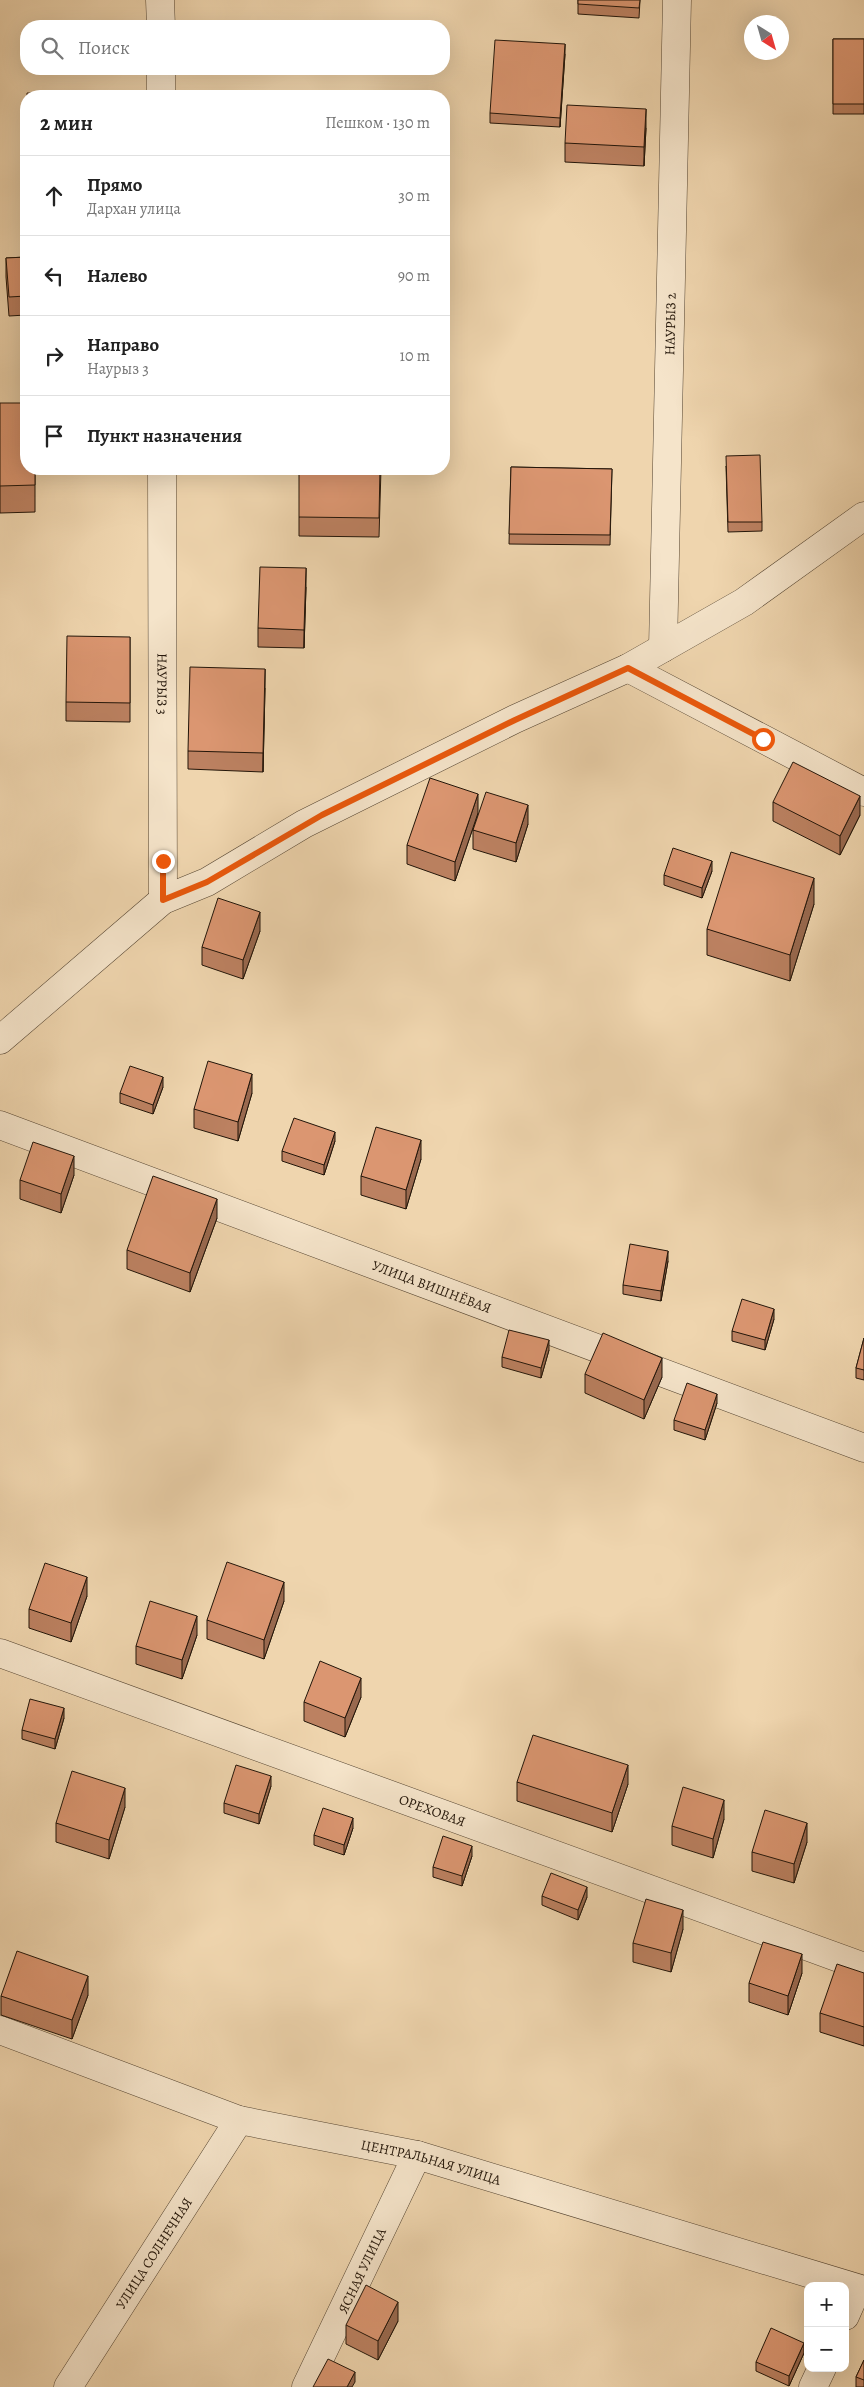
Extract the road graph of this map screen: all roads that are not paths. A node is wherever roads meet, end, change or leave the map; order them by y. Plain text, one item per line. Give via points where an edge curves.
1 (160, 0) edge
2 (677, 0) edge
3 (160, 20) edge
4 (161, 75) edge
5 (161, 90) edge
6 (162, 475) edge
7 (864, 516) edge
8 (663, 648) junction
9 (628, 668) junction
10 (864, 792) edge
11 (163, 900) junction
12 (0, 1040) edge
13 (0, 1125) edge
14 (864, 1448) edge
15 (0, 1653) edge
16 (864, 1967) edge
17 (0, 2030) edge
18 (239, 2120) junction
19 (417, 2155) junction
20 (861, 2289) edge
21 (849, 2309) edge
22 (820, 2372) edge
23 (68, 2387) edge
24 (306, 2387) edge
25 (813, 2387) edge

1 - 3 street
2 - 8 street, НАУРЫЗ 2
4 - 5 street
6 - 11 street, НАУРЫЗ 3
7 - 8 street via 744,602
8 - 9 street
9 - 10 street
9 - 11 street via 330,811 207,882
11 - 12 street
13 - 14 street, УЛИЦА ВИШНЁВАЯ
15 - 16 street, ОРЕХОВАЯ
17 - 18 street, ЦЕНТРАЛЬНАЯ УЛИЦА
18 - 19 street, ЦЕНТРАЛЬНАЯ УЛИЦА
18 - 23 street, УЛИЦА СОЛНЕЧНАЯ
19 - 20 street, ЦЕНТРАЛЬНАЯ УЛИЦА
19 - 24 street, ЯСНАЯ УЛИЦА
20 - 21 street
22 - 25 street

